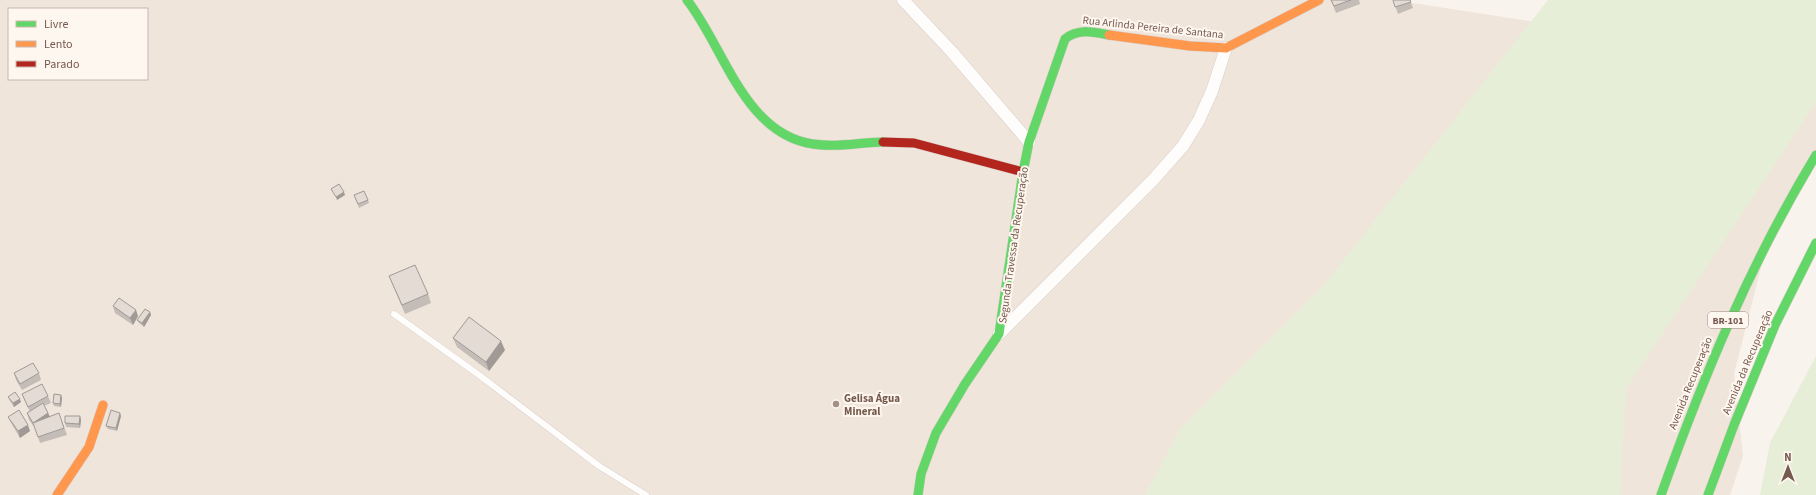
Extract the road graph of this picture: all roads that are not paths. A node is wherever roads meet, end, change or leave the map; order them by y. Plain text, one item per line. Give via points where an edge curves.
1 (687, 0) edge
2 (903, 0) edge
3 (1319, 0) edge
4 (1226, 48) junction
5 (1059, 55) joint
6 (1029, 142) junction
7 (1816, 155) edge
8 (1023, 172) junction
9 (1816, 242) edge
10 (394, 314) dead end
11 (999, 334) junction
12 (103, 405) dead end
13 (57, 495) edge
14 (646, 495) edge
15 (918, 495) edge
16 (1661, 495) edge
17 (1708, 495) edge

1 - 8 main road via 748,101 762,118 798,140 832,146 870,142 914,143
2 - 6 street via 952,52
3 - 4 main road, Rua Arlinda Pereira de Santana
4 - 5 main road, Rua Arlinda Pereira de Santana via 1190,46 1077,31 1065,39
4 - 11 street via 1200,120 1183,146 1153,180
5 - 6 main road, Segunda Travessa da Recuperação
6 - 8 main road, Segunda Travessa da Recuperação
7 - 16 main road, Avenida Recuperação / BR-101 via 1798,183 1731,312
8 - 11 main road, Segunda Travessa da Recuperação
9 - 17 main road, Avenida da Recuperação via 1775,324
10 - 14 lane via 599,466
11 - 15 main road, Segunda Travessa da Recuperação via 936,433 921,474
12 - 13 main road via 89,447

